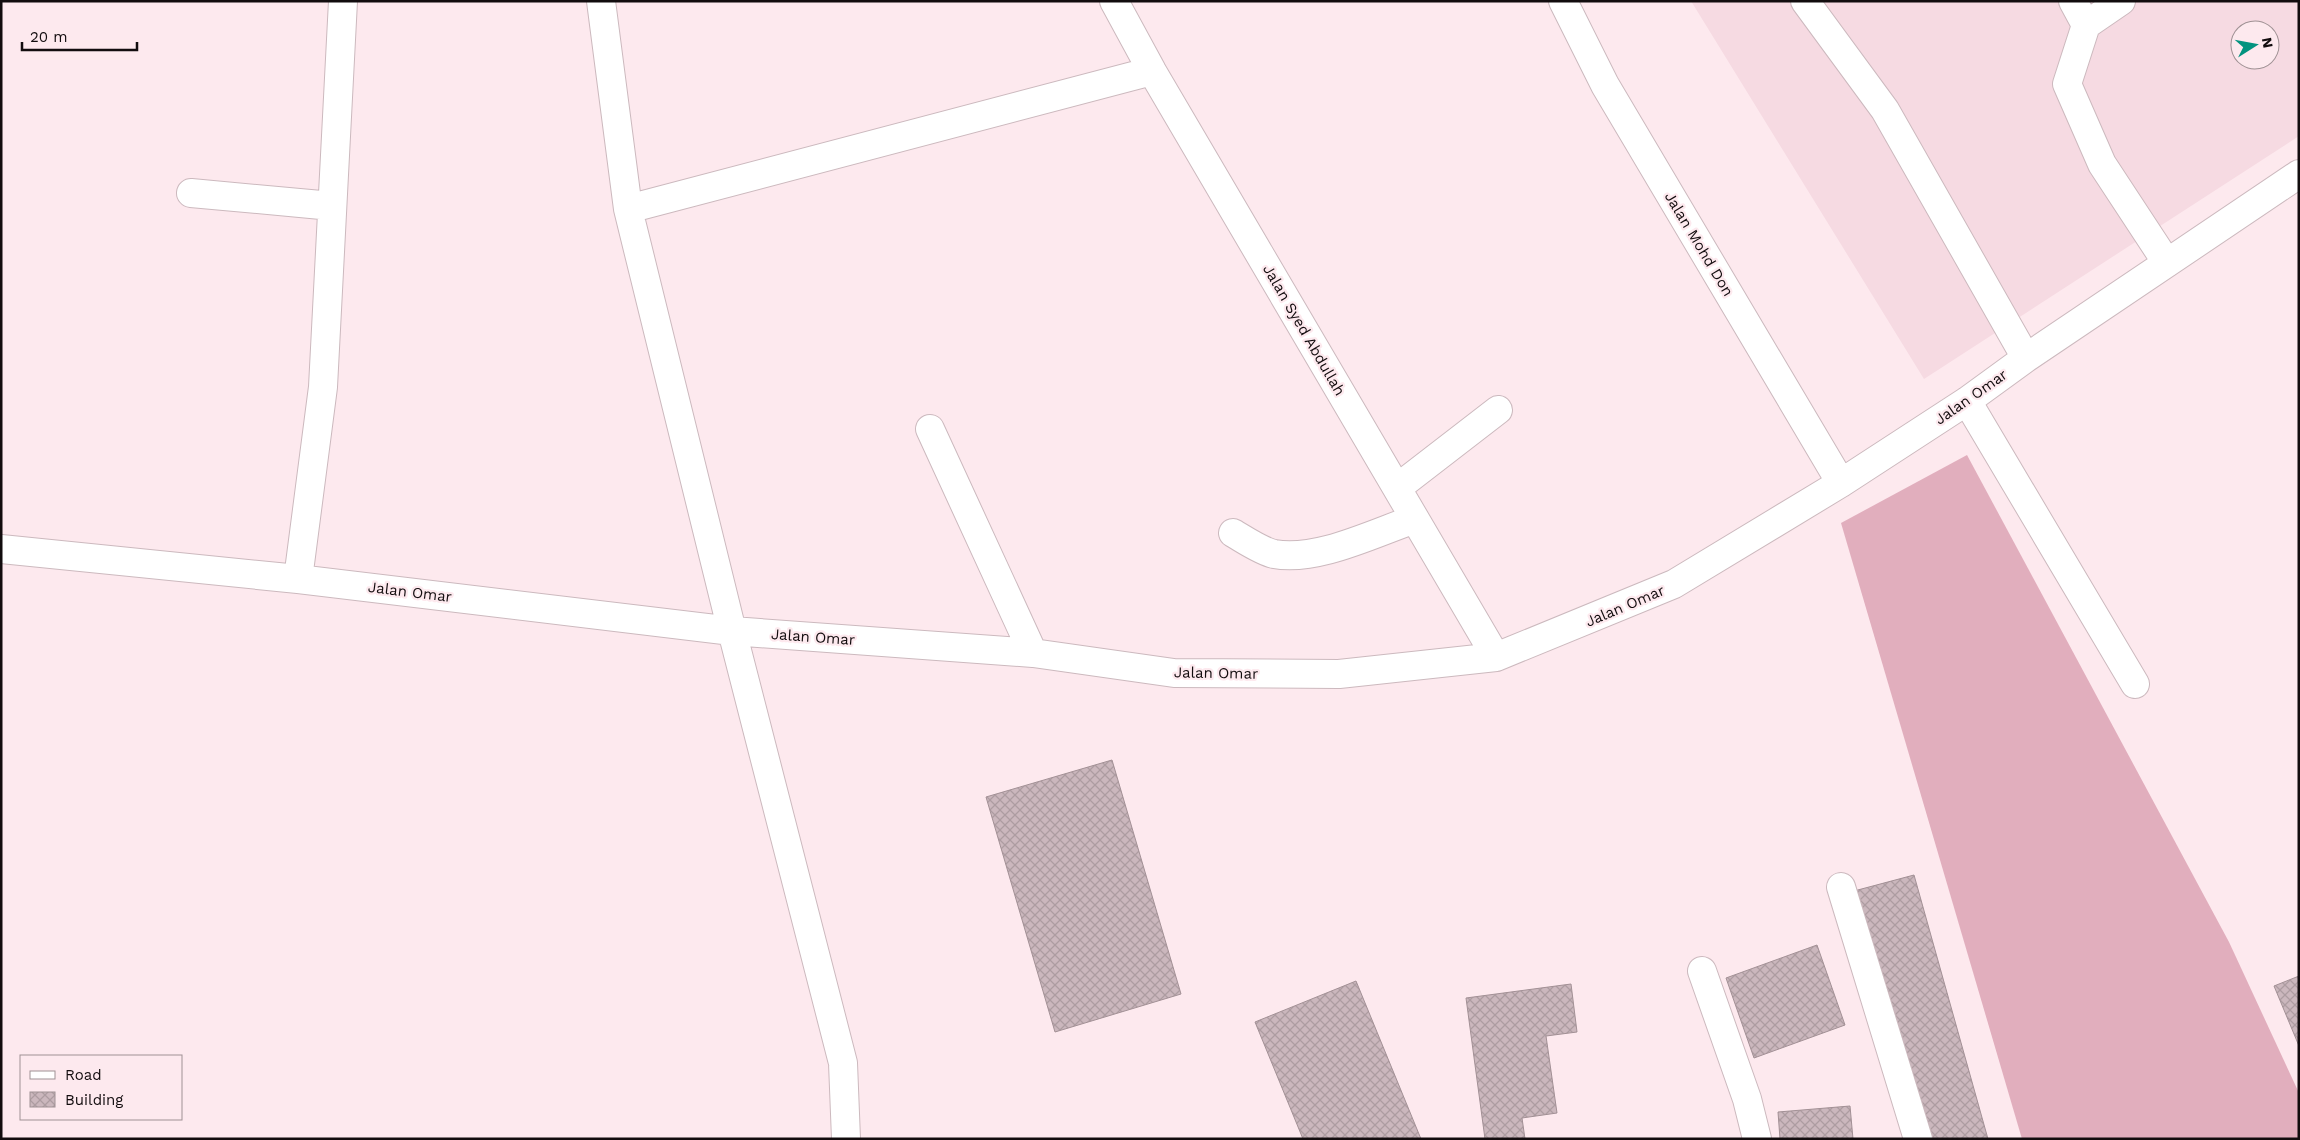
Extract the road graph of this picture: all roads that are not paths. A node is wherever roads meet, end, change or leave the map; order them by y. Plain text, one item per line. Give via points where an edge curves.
1 (343, 1) edge
2 (601, 1) edge
3 (1114, 1) edge
4 (1563, 1) edge
5 (1805, 1) edge
6 (2073, 1) edge
7 (2121, 1) edge
8 (2086, 25) junction
9 (1152, 71) junction
10 (2299, 174) edge
11 (191, 193) dead end
12 (332, 206) junction
13 (628, 209) junction
14 (2167, 263) junction
15 (2026, 358) junction
16 (1967, 401) junction
17 (1498, 410) dead end
18 (930, 429) dead end
19 (1841, 483) junction
20 (1397, 488) junction
21 (1415, 519) junction
22 (1233, 533) dead end
23 (1, 549) edge
24 (298, 579) junction
25 (732, 631) junction
26 (1033, 653) junction
27 (1496, 658) junction
28 (2135, 684) dead end
29 (1841, 887) dead end
30 (1702, 971) dead end
31 (846, 1139) edge
32 (1757, 1139) edge
33 (1918, 1139) edge

1 - 12 street
2 - 13 street
3 - 9 street, Jalan Syed Abdullah
4 - 19 street, Jalan Mohd Don via 1605,85
5 - 15 street via 1885,110
6 - 8 street
7 - 8 street
8 - 14 street via 2067,84 2102,164
9 - 13 street
9 - 20 street, Jalan Syed Abdullah
10 - 14 street, Jalan Omar
11 - 12 street
12 - 24 street via 323,387
13 - 25 street
14 - 15 street, Jalan Omar
15 - 16 street, Jalan Omar
16 - 19 street, Jalan Omar
16 - 28 street
17 - 20 street
18 - 26 street
19 - 27 street, Jalan Omar via 1674,584
20 - 21 street, Jalan Syed Abdullah
21 - 22 street via 1325,550 1301,554 1273,554
21 - 27 street, Jalan Syed Abdullah
23 - 24 street, Jalan Omar
24 - 25 street, Jalan Omar
25 - 26 street, Jalan Omar
25 - 31 street via 843,1063
26 - 27 street, Jalan Omar via 1184,673 1339,674
29 - 33 street
30 - 32 street via 1747,1099

